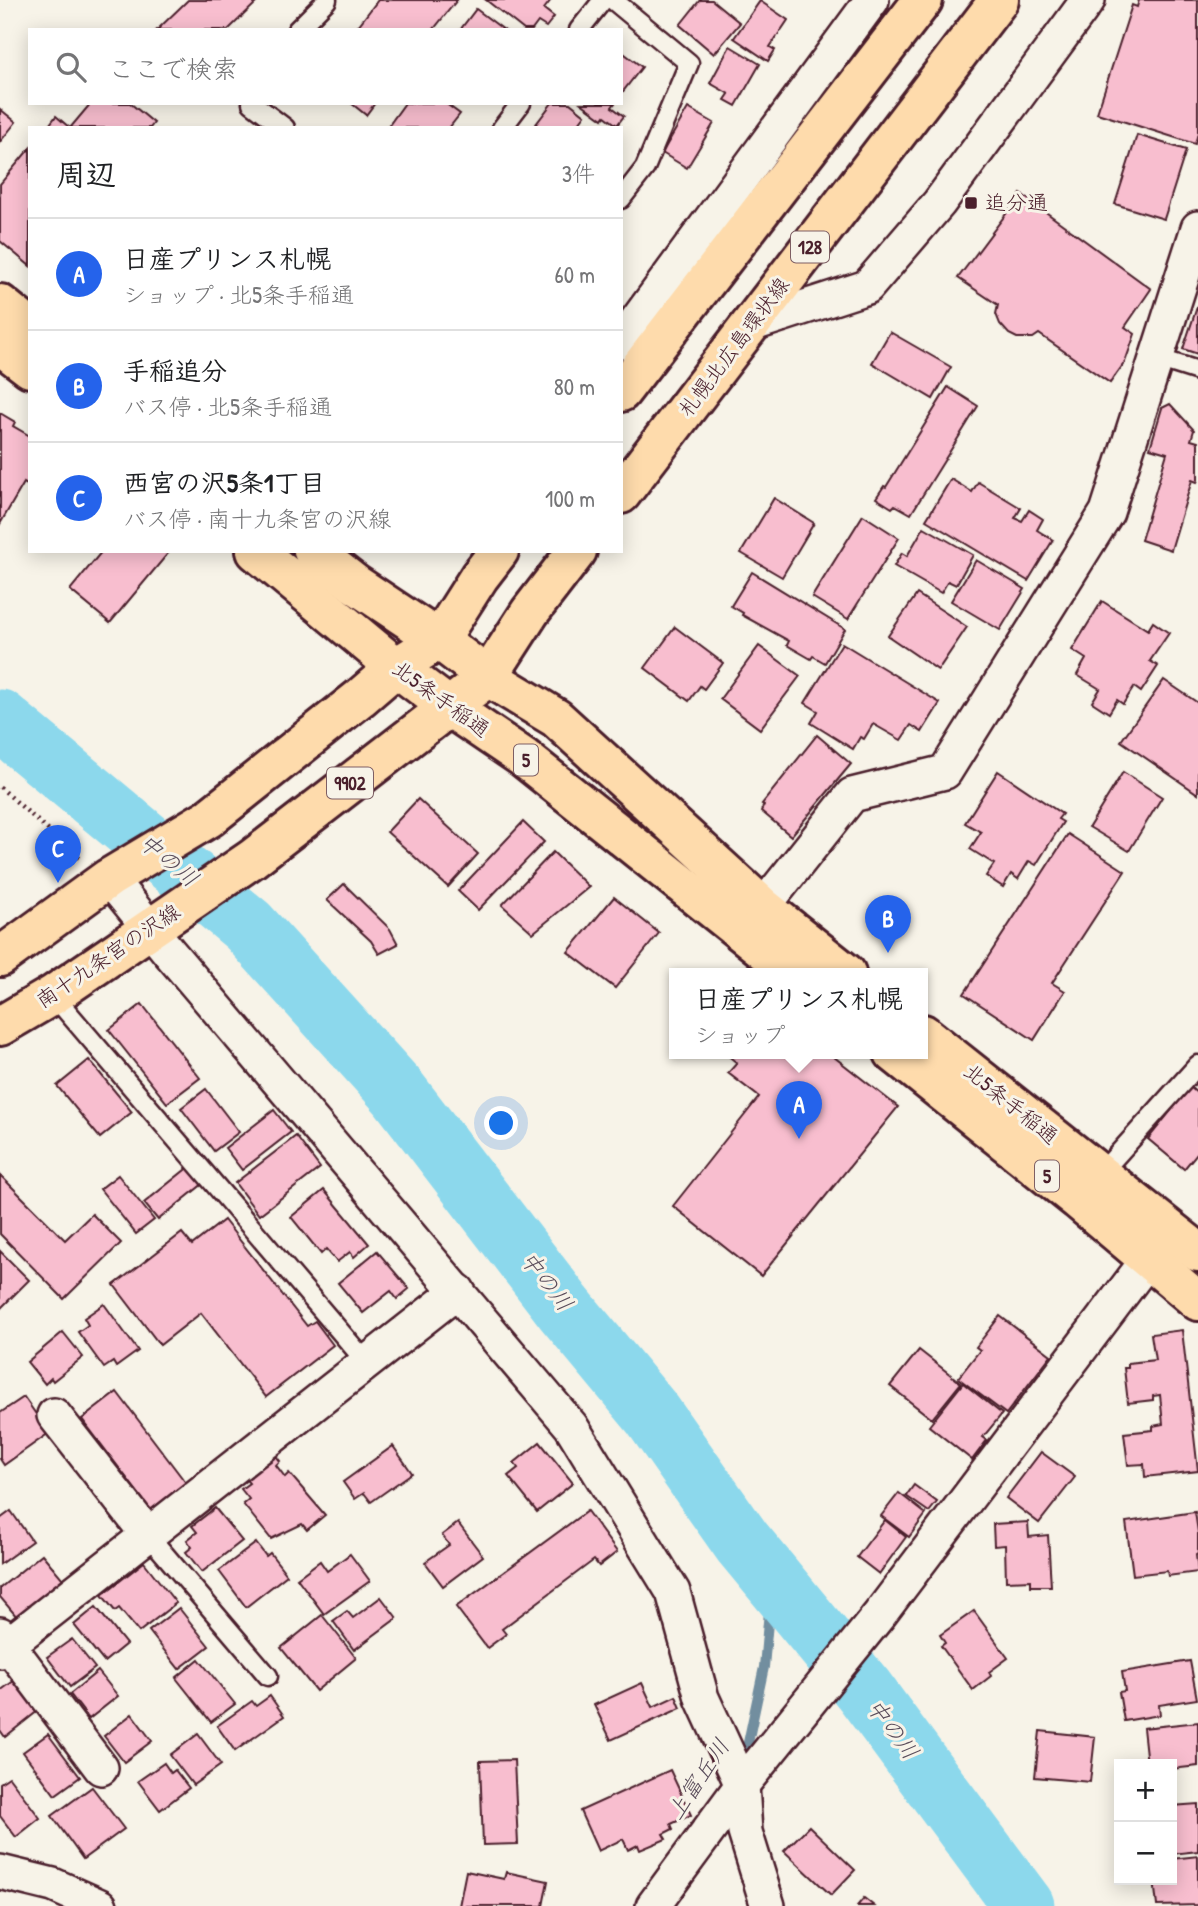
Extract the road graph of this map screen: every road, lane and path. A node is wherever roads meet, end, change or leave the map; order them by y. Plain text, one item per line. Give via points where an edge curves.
1 (327, 0) edge
2 (603, 0) edge
3 (613, 0) edge
4 (872, 0) edge
5 (923, 0) edge
6 (999, 0) edge
7 (1088, 0) edge
8 (299, 28) edge
9 (581, 28) edge
10 (256, 105) edge
11 (519, 105) edge
12 (282, 126) edge
13 (504, 126) edge
14 (623, 196) edge
15 (1198, 228) edge
16 (0, 304) edge
17 (750, 325) junction
18 (28, 326) edge
19 (623, 339) edge
20 (0, 345) edge
21 (1157, 358) junction
22 (28, 366) edge
23 (1198, 371) edge
24 (623, 389) edge
25 (623, 491) edge
26 (258, 553) edge
27 (316, 553) edge
28 (497, 553) edge
29 (575, 553) edge
30 (439, 640) junction
31 (396, 667) junction
32 (488, 677) junction
33 (449, 707) junction
34 (0, 787) edge
35 (102, 873) junction
36 (763, 907) junction
37 (150, 928) junction
38 (0, 957) edge
39 (787, 968) edge
40 (840, 968) edge
41 (53, 995) junction
42 (0, 1026) edge
43 (928, 1038) edge
44 (901, 1059) edge
45 (1198, 1065) edge
46 (1100, 1174) junction
47 (1198, 1252) edge
48 (1149, 1258) junction
49 (458, 1292) junction
50 (1198, 1301) edge
51 (367, 1363) junction
52 (54, 1415) dead end
53 (148, 1535) junction
54 (3, 1644) edge
55 (268, 1676) dead end
56 (101, 1768) dead end
57 (742, 1785) junction
58 (0, 1872) edge
59 (100, 1906) edge
60 (653, 1906) edge
61 (768, 1906) edge

1 - 8 lane
2 - 9 lane
3 - 14 lane via 689,63 645,168
4 - 19 street
5 - 24 main road
6 - 17 main road, 札幌北広島環状線 / 128
7 - 17 street via 939,203 867,287
10 - 12 lane
11 - 13 lane
15 - 21 street
16 - 18 main road
17 - 25 main road, 札幌北広島環状線 / 128
20 - 22 main road
21 - 23 lane
21 - 36 street via 1107,512 945,772 852,795
26 - 31 main road, 北5条手稲通 / 5
27 - 30 main road, 5
28 - 30 main road
29 - 32 main road
30 - 31 main road
30 - 32 main road, 5
31 - 33 main road, 北5条手稲通 / 5
31 - 35 main road via 209,818
32 - 33 main road
32 - 36 main road, 5 via 556,718
33 - 37 main road, 南十九条宮の沢線 / 9902 via 252,859
33 - 39 main road, 北5条手稲通 / 5 via 524,758
34 - 35 path
35 - 37 street
35 - 38 main road
36 - 40 main road, 5
37 - 41 main road, 南十九条宮の沢線 / 9902
37 - 49 street
41 - 42 main road, 南十九条宮の沢線 / 9902
41 - 51 lane
43 - 46 main road, 北5条手稲通 / 5
44 - 48 main road, 北5条手稲通 / 5
45 - 46 lane
46 - 47 main road, 北5条手稲通 / 5
48 - 50 main road, 北5条手稲通 / 5
48 - 57 street via 880,1614
49 - 51 street
49 - 57 street via 571,1426 673,1592 702,1698
51 - 53 street
52 - 53 street
53 - 54 street
53 - 55 lane
54 - 56 street
57 - 60 street
57 - 61 street via 745,1832
58 - 59 street via 53,1885

